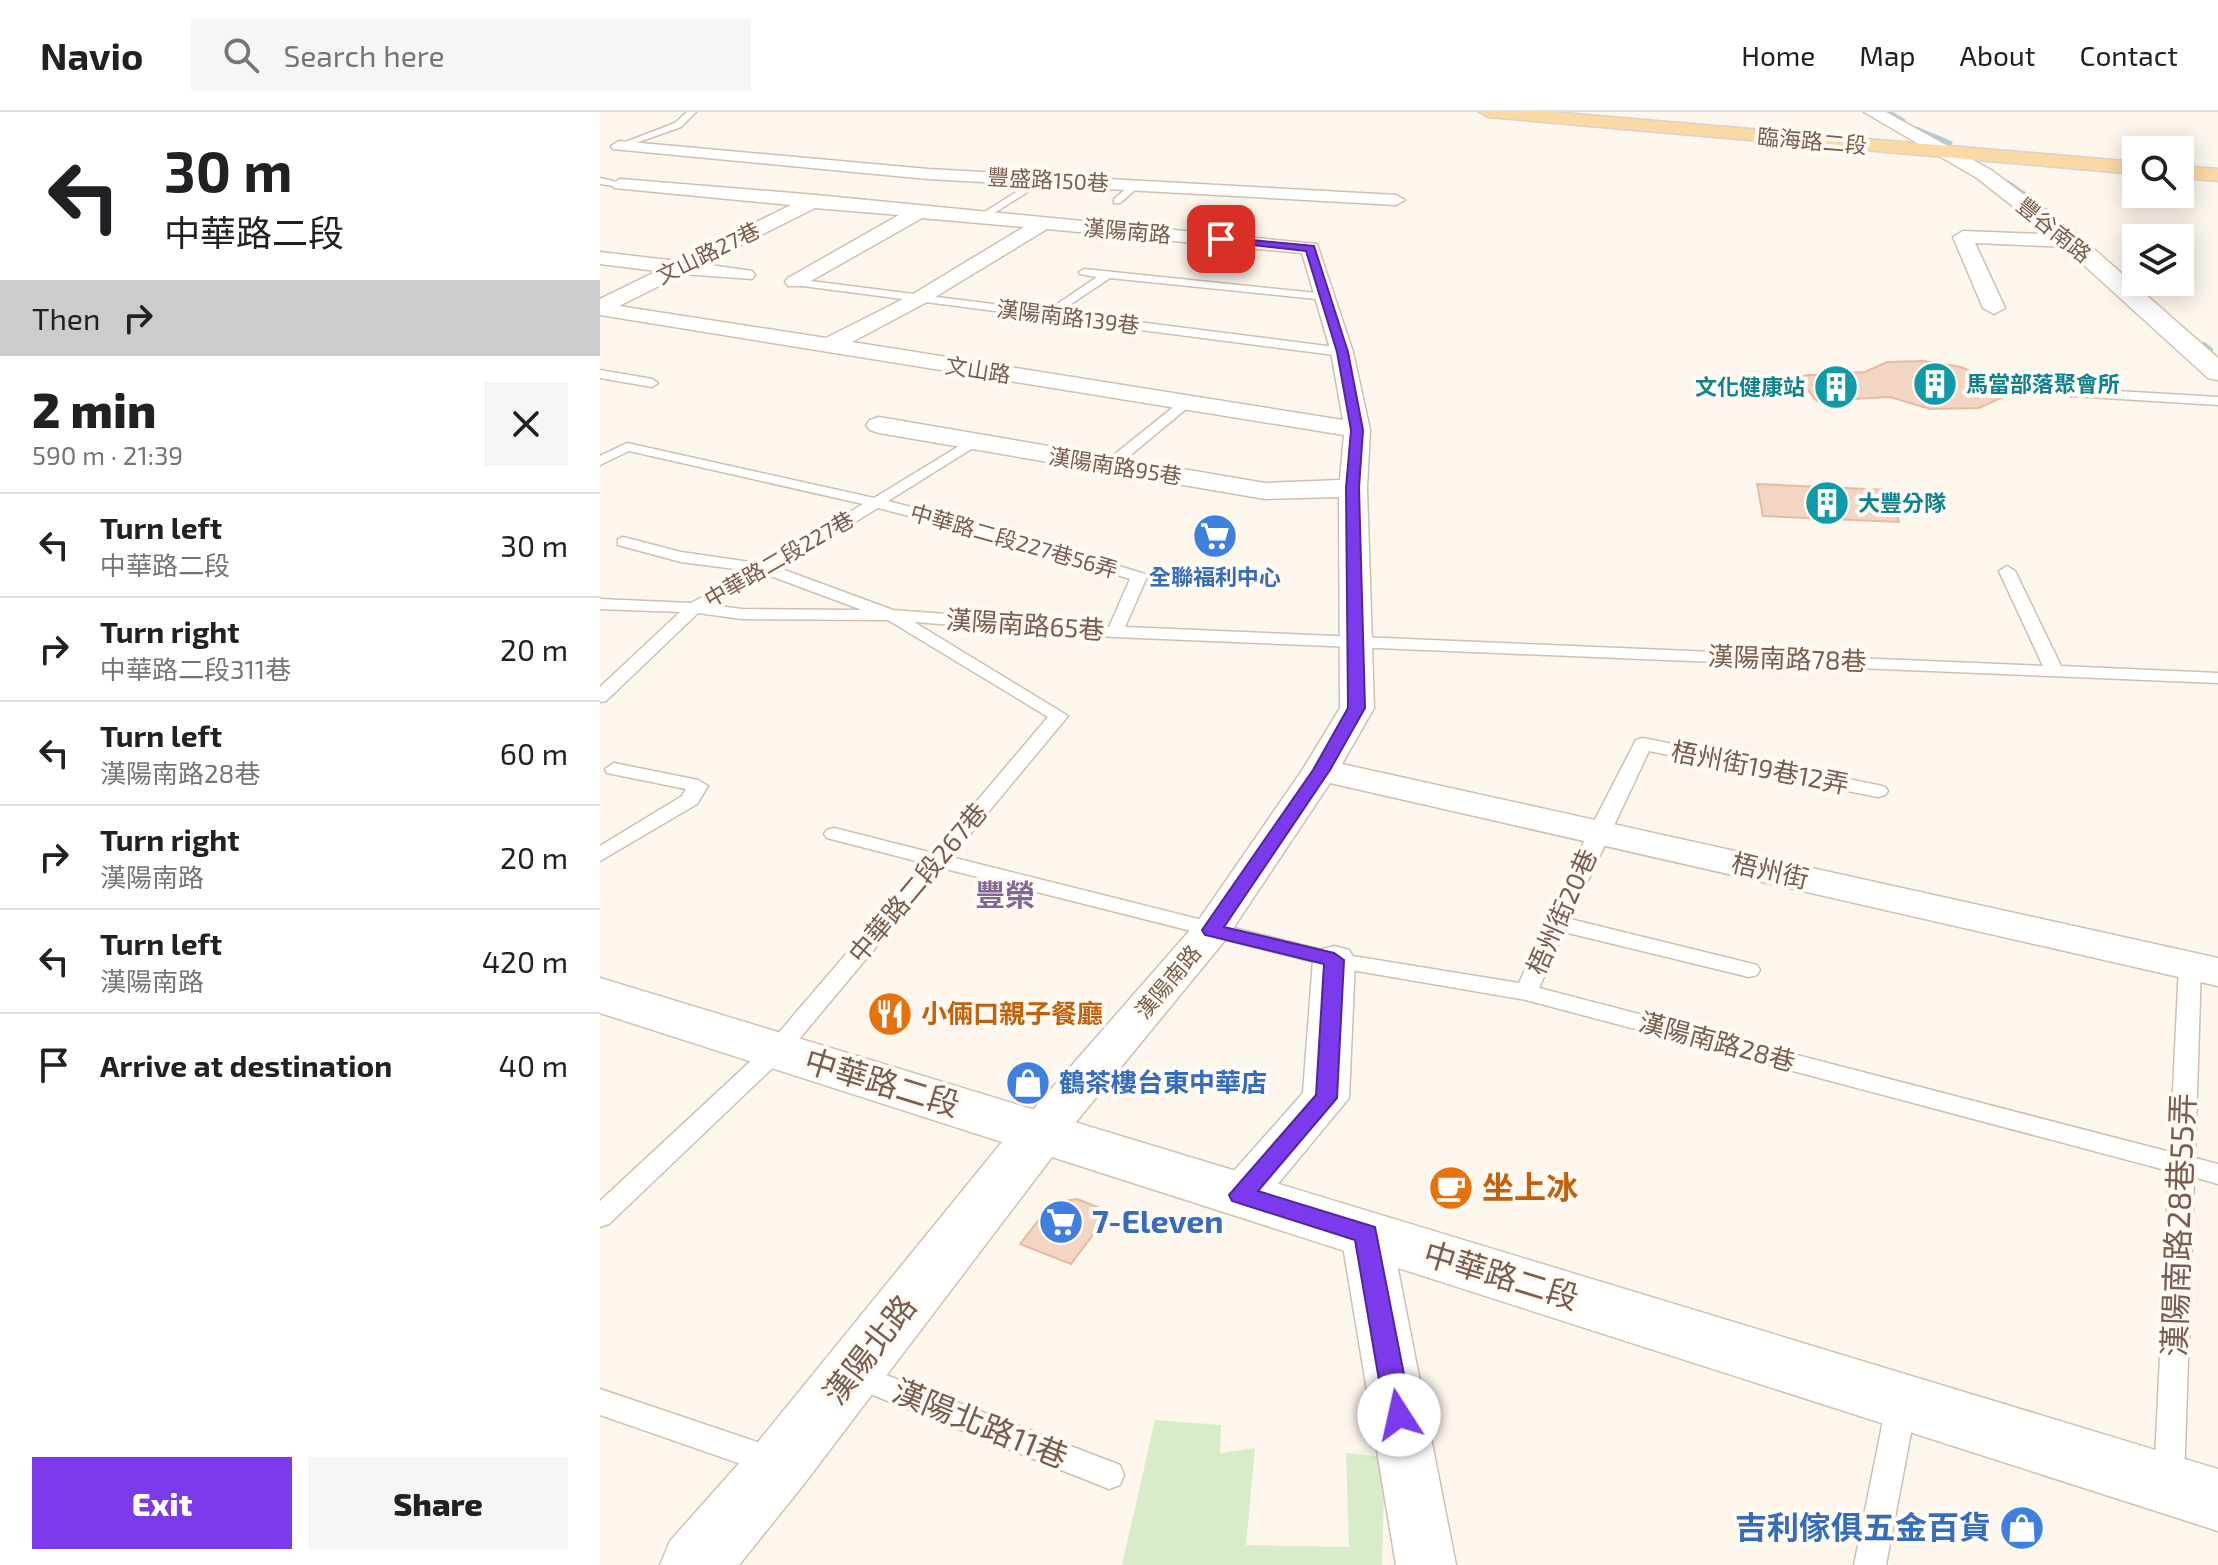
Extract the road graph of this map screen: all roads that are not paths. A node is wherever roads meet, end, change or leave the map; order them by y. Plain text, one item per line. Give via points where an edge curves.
1 (692, 112) edge
2 (1488, 112) edge
3 (1543, 112) edge
4 (1873, 112) edge
5 (619, 146) joint
6 (1940, 150) junction
7 (700, 155) junction
8 (2122, 165) edge
9 (2194, 171) edge
10 (2218, 173) edge
11 (1042, 180) junction
12 (1137, 184) junction
13 (607, 185) edge
14 (817, 200) junction
15 (1396, 200) dead end
16 (1117, 201) dead end
17 (920, 211) junction
18 (983, 216) junction
19 (1044, 223) junction
20 (2071, 241) junction
21 (600, 258) edge
22 (678, 267) junction
23 (1084, 272) dead end
24 (1108, 274) junction
25 (745, 275) dead end
26 (795, 282) joint
27 (1326, 297) junction
28 (920, 298) junction
29 (600, 308) edge
30 (1994, 308) dead end
31 (1048, 315) junction
32 (828, 346) junction
33 (1342, 352) junction
34 (2218, 372) edge
35 (600, 374) edge
36 (652, 383) dead end
37 (1998, 388) dead end
38 (2218, 401) edge
39 (1186, 404) junction
40 (879, 425) dead end
41 (1357, 430) junction
42 (974, 443) junction
43 (600, 461) edge
44 (1110, 465) junction
45 (1353, 488) junction
46 (878, 503) junction
47 (623, 542) dead end
48 (767, 569) junction
49 (2007, 571) dead end
50 (600, 604) edge
51 (694, 608) junction
52 (891, 615) junction
53 (1115, 632) junction
54 (1355, 640) junction
55 (2054, 670) junction
56 (2218, 678) edge
57 (600, 697) edge
58 (1643, 744) joint
59 (614, 769) dead end
60 (1321, 770) junction
61 (1878, 791) dead end
62 (1598, 833) junction
63 (834, 834) dead end
64 (600, 855) edge
65 (938, 860) junction
66 (1557, 923) junction
67 (1212, 930) junction
68 (1334, 960) junction
69 (2204, 969) edge
70 (1749, 970) dead end
71 (1526, 992) junction
72 (600, 995) edge
73 (777, 1050) junction
74 (1041, 1132) junction
75 (2181, 1164) junction
76 (2218, 1174) edge
77 (1241, 1195) junction
78 (600, 1217) edge
79 (1366, 1234) junction
80 (852, 1373) junction
81 (1902, 1401) junction
82 (600, 1402) edge
83 (781, 1463) junction
84 (1109, 1475) dead end
85 (2193, 1492) edge
86 (695, 1565) edge
87 (1426, 1565) edge
88 (1870, 1565) edge

1 - 5 lane via 678,125
2 - 6 main road, 臨海路二段
3 - 6 main road, 臨海路二段
4 - 6 street, 豐谷南路
5 - 7 street, 豐盛路150巷
6 - 8 main road, 臨海路二段
6 - 20 street, 豐谷南路 via 1984,174
7 - 11 street, 豐盛路150巷
7 - 13 street
9 - 10 main road
11 - 12 street, 豐盛路150巷
11 - 18 lane
12 - 15 street, 豐盛路150巷
12 - 16 lane
13 - 14 street, 漢陽南路
14 - 17 street, 漢陽南路
14 - 22 street, 文山路27巷
17 - 18 street, 漢陽南路
17 - 26 street
18 - 19 street, 漢陽南路
19 - 27 street, 漢陽南路 via 1230,232 1310,248
19 - 28 street
20 - 30 street via 1963,237
20 - 34 street, 豐谷南路
21 - 22 street
22 - 25 street
22 - 29 street, 文山路27巷
23 - 24 lane
24 - 27 lane
24 - 31 lane
26 - 28 lane, 漢陽南路139巷
27 - 33 street, 漢陽南路
28 - 31 lane, 漢陽南路139巷
28 - 32 street
29 - 32 street, 文山路
31 - 33 lane, 漢陽南路139巷
32 - 39 street, 文山路
33 - 41 street, 漢陽南路
35 - 36 lane
37 - 38 lane
39 - 41 street, 文山路
39 - 44 lane
40 - 42 street, 漢陽南路95巷
41 - 45 street, 漢陽南路
42 - 44 street, 漢陽南路95巷
42 - 46 lane, 中華路二段227巷
43 - 46 lane via 627,447
44 - 45 street, 漢陽南路95巷 via 1265,491
45 - 54 street, 漢陽南路
46 - 48 lane, 中華路二段227巷
46 - 53 lane, 中華路二段227巷56弄 via 1139,577
47 - 48 lane via 681,557
48 - 51 lane, 中華路二段227巷
48 - 52 lane
49 - 55 lane
50 - 51 lane, 漢陽南路65巷
51 - 52 lane, 漢陽南路65巷 via 742,614
51 - 57 lane, 中華路二段227巷
52 - 53 lane, 漢陽南路65巷
52 - 65 lane, 中華路二段267巷 via 1059,716
53 - 54 lane, 漢陽南路65巷
54 - 55 lane, 漢陽南路78巷
54 - 60 street, 漢陽南路 via 1357,708
55 - 56 lane, 漢陽南路78巷
58 - 61 lane, 梧州街19巷12弄
58 - 62 lane, 梧州街20巷
59 - 64 lane via 698,786 690,800
60 - 62 street, 梧州街
60 - 67 street, 漢陽南路
62 - 66 lane, 梧州街20巷
62 - 69 street, 梧州街
63 - 65 lane, 漢陽南路28巷
65 - 67 lane, 漢陽南路28巷
65 - 73 lane, 中華路二段267巷
66 - 70 lane
66 - 71 lane, 梧州街20巷
67 - 68 lane, 漢陽南路28巷
67 - 74 street, 漢陽南路
68 - 71 lane, 漢陽南路28巷
68 - 77 street via 1326,1098
69 - 75 lane, 漢陽南路28巷55弄
71 - 75 lane, 漢陽南路28巷
72 - 73 street, 中華路二段
73 - 74 street, 中華路二段
73 - 78 lane, 中華路二段267巷
74 - 77 street, 中華路二段
74 - 80 street, 漢陽北路
75 - 76 lane, 漢陽南路28巷
75 - 85 lane, 漢陽南路28巷55弄
77 - 79 street, 中華路二段
79 - 81 street, 中華路二段
79 - 87 street
80 - 83 street, 漢陽北路
80 - 84 lane, 漢陽北路11巷
81 - 85 street, 中華路二段
81 - 88 lane
82 - 83 lane
83 - 86 street, 漢陽北路

